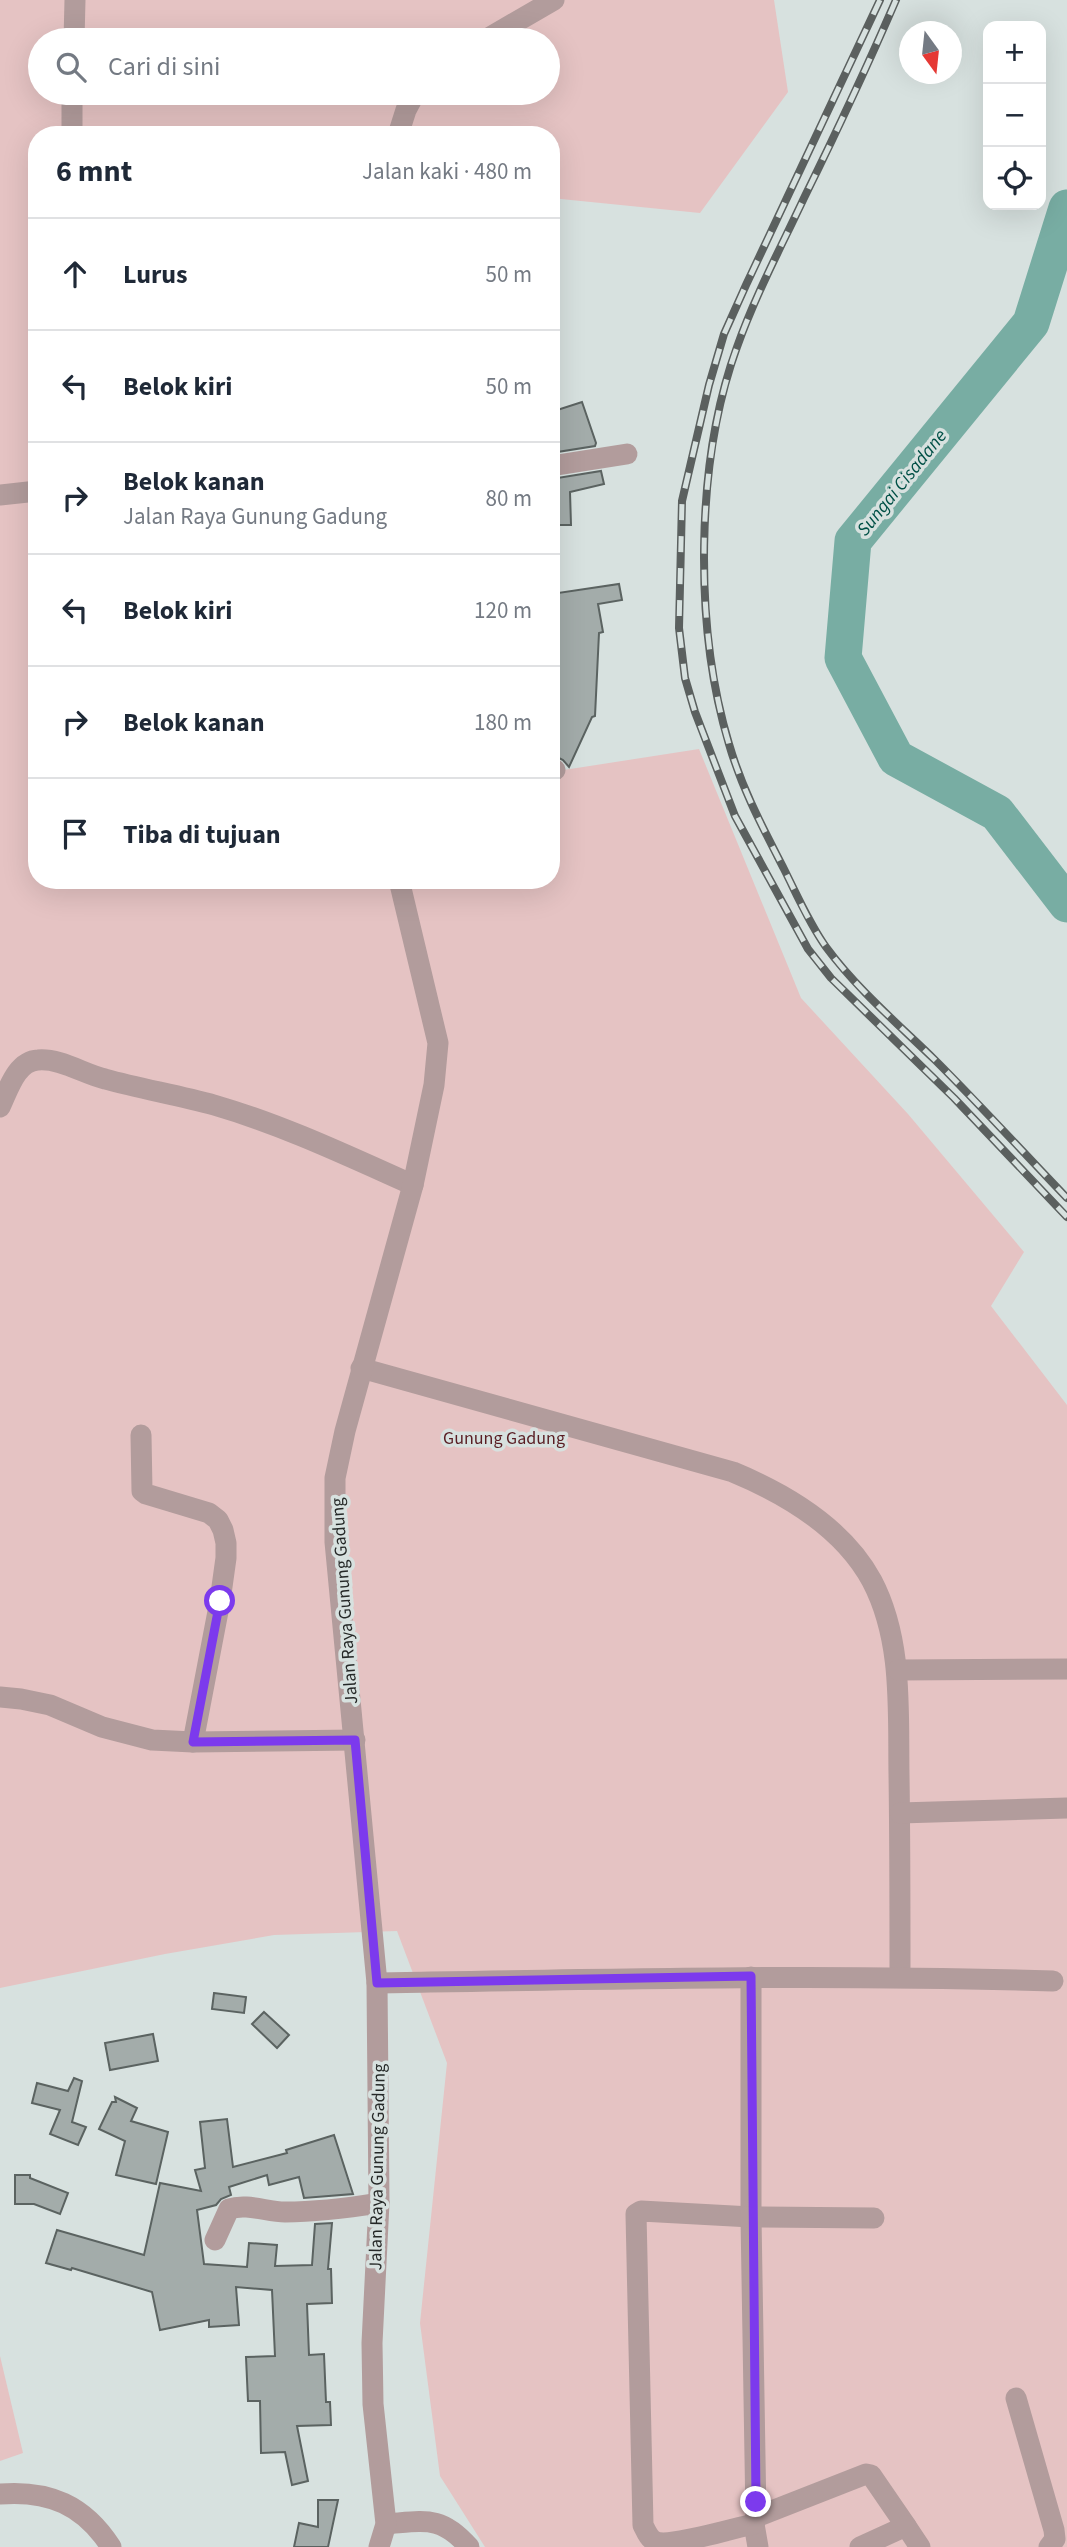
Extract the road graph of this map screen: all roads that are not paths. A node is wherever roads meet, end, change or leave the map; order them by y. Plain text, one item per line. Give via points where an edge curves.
1 (75, 0) edge
2 (554, 0) edge
3 (74, 28) edge
4 (506, 28) edge
5 (72, 105) edge
6 (409, 105) edge
7 (72, 126) edge
8 (401, 126) edge
9 (627, 454) dead end
10 (560, 465) edge
11 (28, 492) edge
12 (0, 495) edge
13 (401, 889) edge
14 (0, 1107) edge
15 (413, 1185) junction
16 (361, 1368) junction
17 (141, 1435) dead end
18 (1067, 1669) edge
19 (898, 1670) junction
20 (1, 1702) edge
21 (355, 1740) junction
22 (193, 1742) junction
23 (1067, 1808) edge
24 (900, 1812) junction
25 (751, 1976) junction
26 (900, 1976) junction
27 (1053, 1981) dead end
28 (377, 1983) junction
29 (379, 2203) junction
30 (751, 2217) junction
31 (874, 2218) dead end
32 (215, 2240) dead end
33 (1016, 2398) dead end
34 (0, 2494) edge
35 (755, 2520) junction
36 (386, 2524) junction
37 (906, 2526) junction
38 (111, 2547) edge
39 (379, 2547) edge
40 (469, 2547) edge
41 (758, 2547) edge
42 (860, 2547) edge
43 (920, 2547) edge
44 (1049, 2547) edge

1 - 3 street
2 - 4 street
5 - 7 street
6 - 8 street
9 - 10 street
11 - 12 street
13 - 15 street, Jalan Raya Gunung Gadung via 438,1043
14 - 15 street via 19,1070 38,1060 53,1062 216,1106 301,1135
15 - 16 street, Jalan Raya Gunung Gadung
16 - 19 street via 733,1472 785,1497 835,1534 873,1582
16 - 21 street, Jalan Raya Gunung Gadung via 335,1478 335,1542
17 - 22 street via 142,1491 209,1513 218,1520 226,1543 220,1601
18 - 19 street
19 - 24 street
20 - 22 street via 50,1705 128,1735
21 - 22 street
21 - 28 street, Jalan Raya Gunung Gadung
23 - 24 street
24 - 26 street
25 - 26 street
25 - 28 street
25 - 30 street
26 - 27 street
28 - 29 street, Jalan Raya Gunung Gadung
29 - 32 street via 281,2212 238,2206 229,2209
29 - 36 street, Jalan Raya Gunung Gadung via 373,2404
30 - 31 street
30 - 35 street
30 - 35 street via 636,2214 643,2525 657,2543 674,2543
33 - 44 street via 1054,2530
34 - 38 street via 54,2497 84,2516
35 - 37 street via 866,2474 875,2479
35 - 41 street
36 - 39 street, Jalan Raya Gunung Gadung
36 - 40 street via 431,2520 457,2534
37 - 42 street
37 - 43 street

